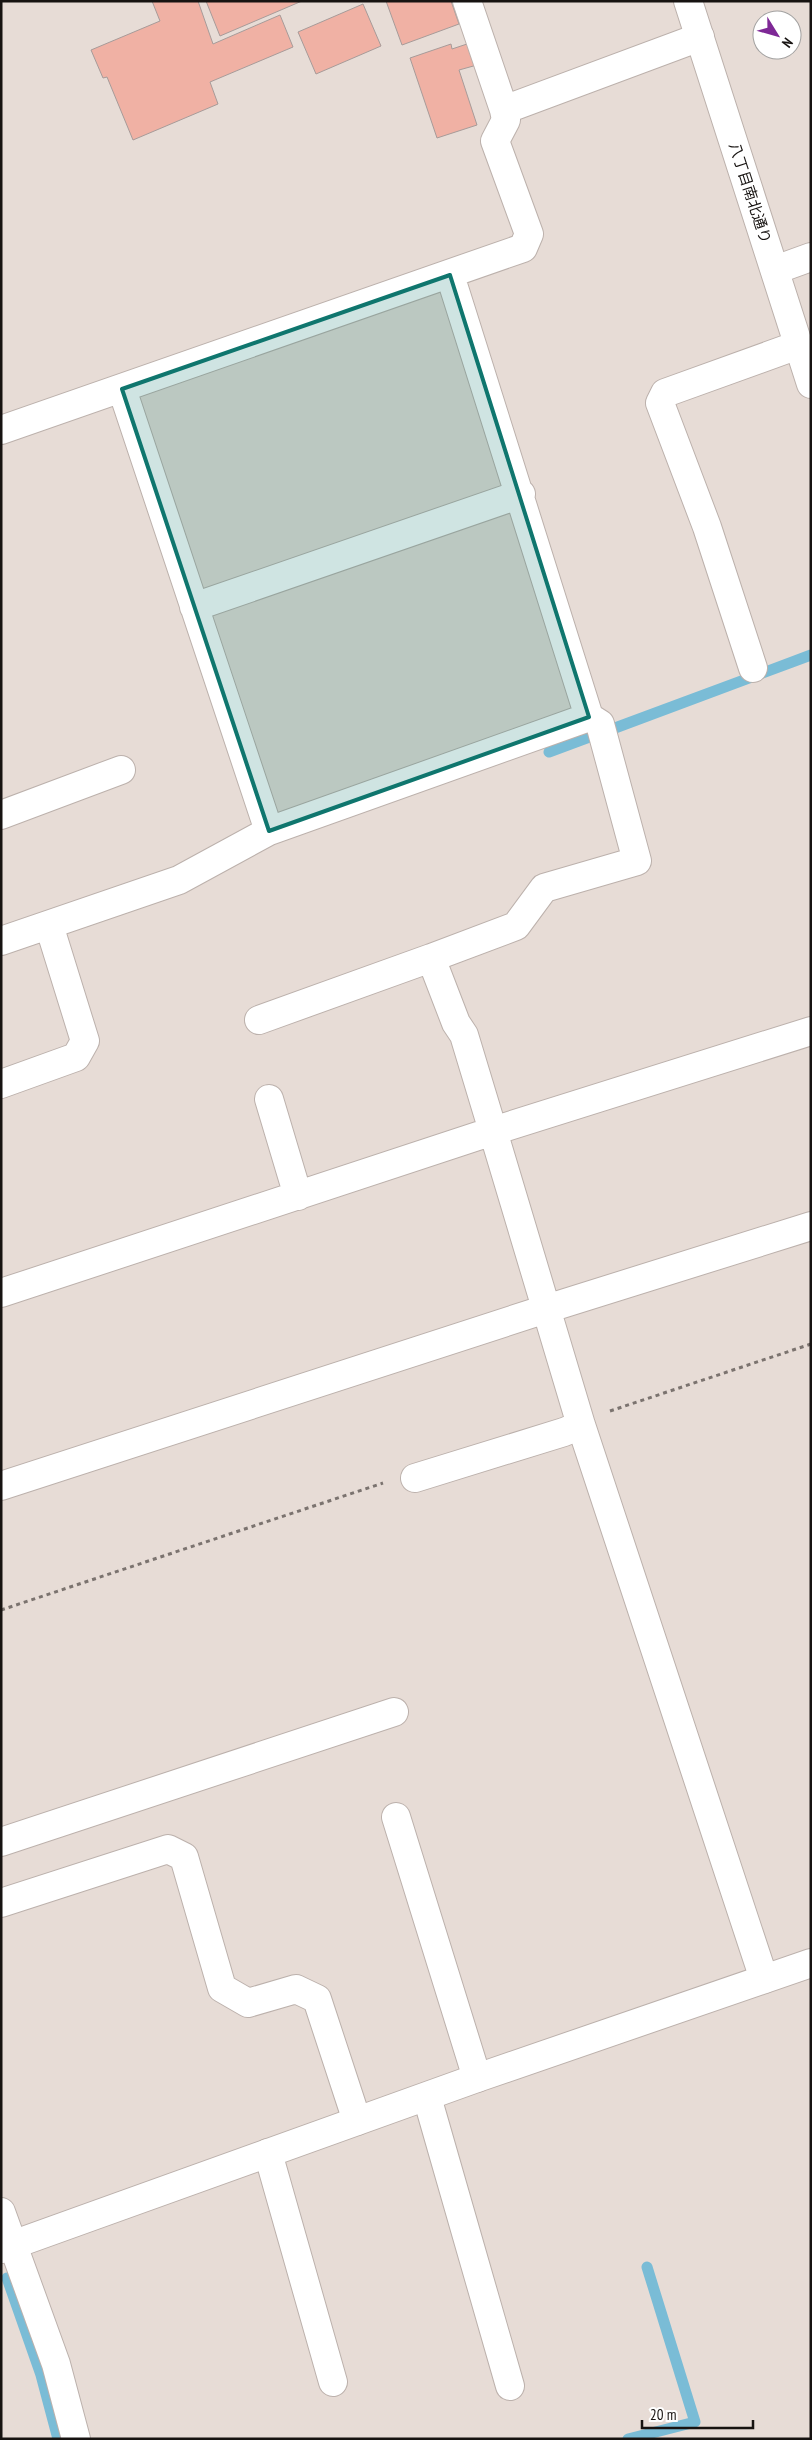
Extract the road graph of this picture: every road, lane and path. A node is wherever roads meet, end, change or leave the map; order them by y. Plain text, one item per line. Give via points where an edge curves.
1 (467, 1) edge
2 (688, 1) edge
3 (700, 37) junction
4 (504, 110) junction
5 (811, 257) edge
6 (775, 270) junction
7 (450, 275) junction
8 (798, 345) junction
9 (811, 384) edge
10 (122, 389) junction
11 (1, 430) edge
12 (521, 494) junction
13 (194, 607) junction
14 (753, 668) dead end
15 (589, 717) junction
16 (121, 770) dead end
17 (1, 815) edge
18 (269, 831) junction
19 (49, 925) junction
20 (1, 941) edge
21 (431, 958) junction
22 (259, 1020) dead end
23 (811, 1031) edge
24 (1, 1084) edge
25 (268, 1098) dead end
26 (492, 1131) junction
27 (298, 1196) junction
28 (811, 1226) edge
29 (1, 1293) edge
30 (546, 1309) junction
31 (811, 1344) edge
32 (581, 1425) junction
33 (415, 1478) joint
34 (1, 1486) edge
35 (1, 1610) edge
36 (394, 1712) dead end
37 (396, 1817) dead end
38 (1, 1842) edge
39 (1, 1903) edge
40 (811, 1964) edge
41 (764, 1979) junction
42 (477, 2078) junction
43 (426, 2097) junction
44 (357, 2120) junction
45 (268, 2153) junction
46 (1, 2212) edge
47 (8, 2246) edge
48 (333, 2382) dead end
49 (510, 2386) dead end
50 (76, 2439) edge

1 - 4 street
2 - 3 street, 八丁目南北通り
3 - 4 street
3 - 6 street, 八丁目南北通り
4 - 7 street via 506,120 495,141 529,234 523,248
5 - 6 street
6 - 8 street, 八丁目南北通り
7 - 10 street
7 - 12 street
8 - 9 street, 八丁目南北通り
8 - 14 street via 665,393 660,403
10 - 11 street
10 - 13 street
12 - 13 street
12 - 15 street
13 - 18 street
15 - 18 street
15 - 21 street via 600,724 637,861 544,888 516,926
16 - 17 street
18 - 19 street via 179,880
19 - 20 street
19 - 24 street via 85,1040 76,1057
21 - 22 street
21 - 26 street via 464,1036
23 - 26 street
25 - 27 street
26 - 27 street
26 - 30 street
27 - 29 street
28 - 30 street
30 - 32 street
30 - 34 street
31 - 32 path via 593,1416
32 - 33 street
32 - 41 street
33 - 35 path via 394,1479
36 - 38 street
37 - 42 street
39 - 44 street via 168,1850 184,1857 222,1988 248,2003 296,1988 317,1999
40 - 41 street
41 - 42 street
42 - 43 street
43 - 44 street
43 - 49 street
44 - 45 street
45 - 47 street
45 - 48 street
46 - 47 street
47 - 50 street via 56,2364

